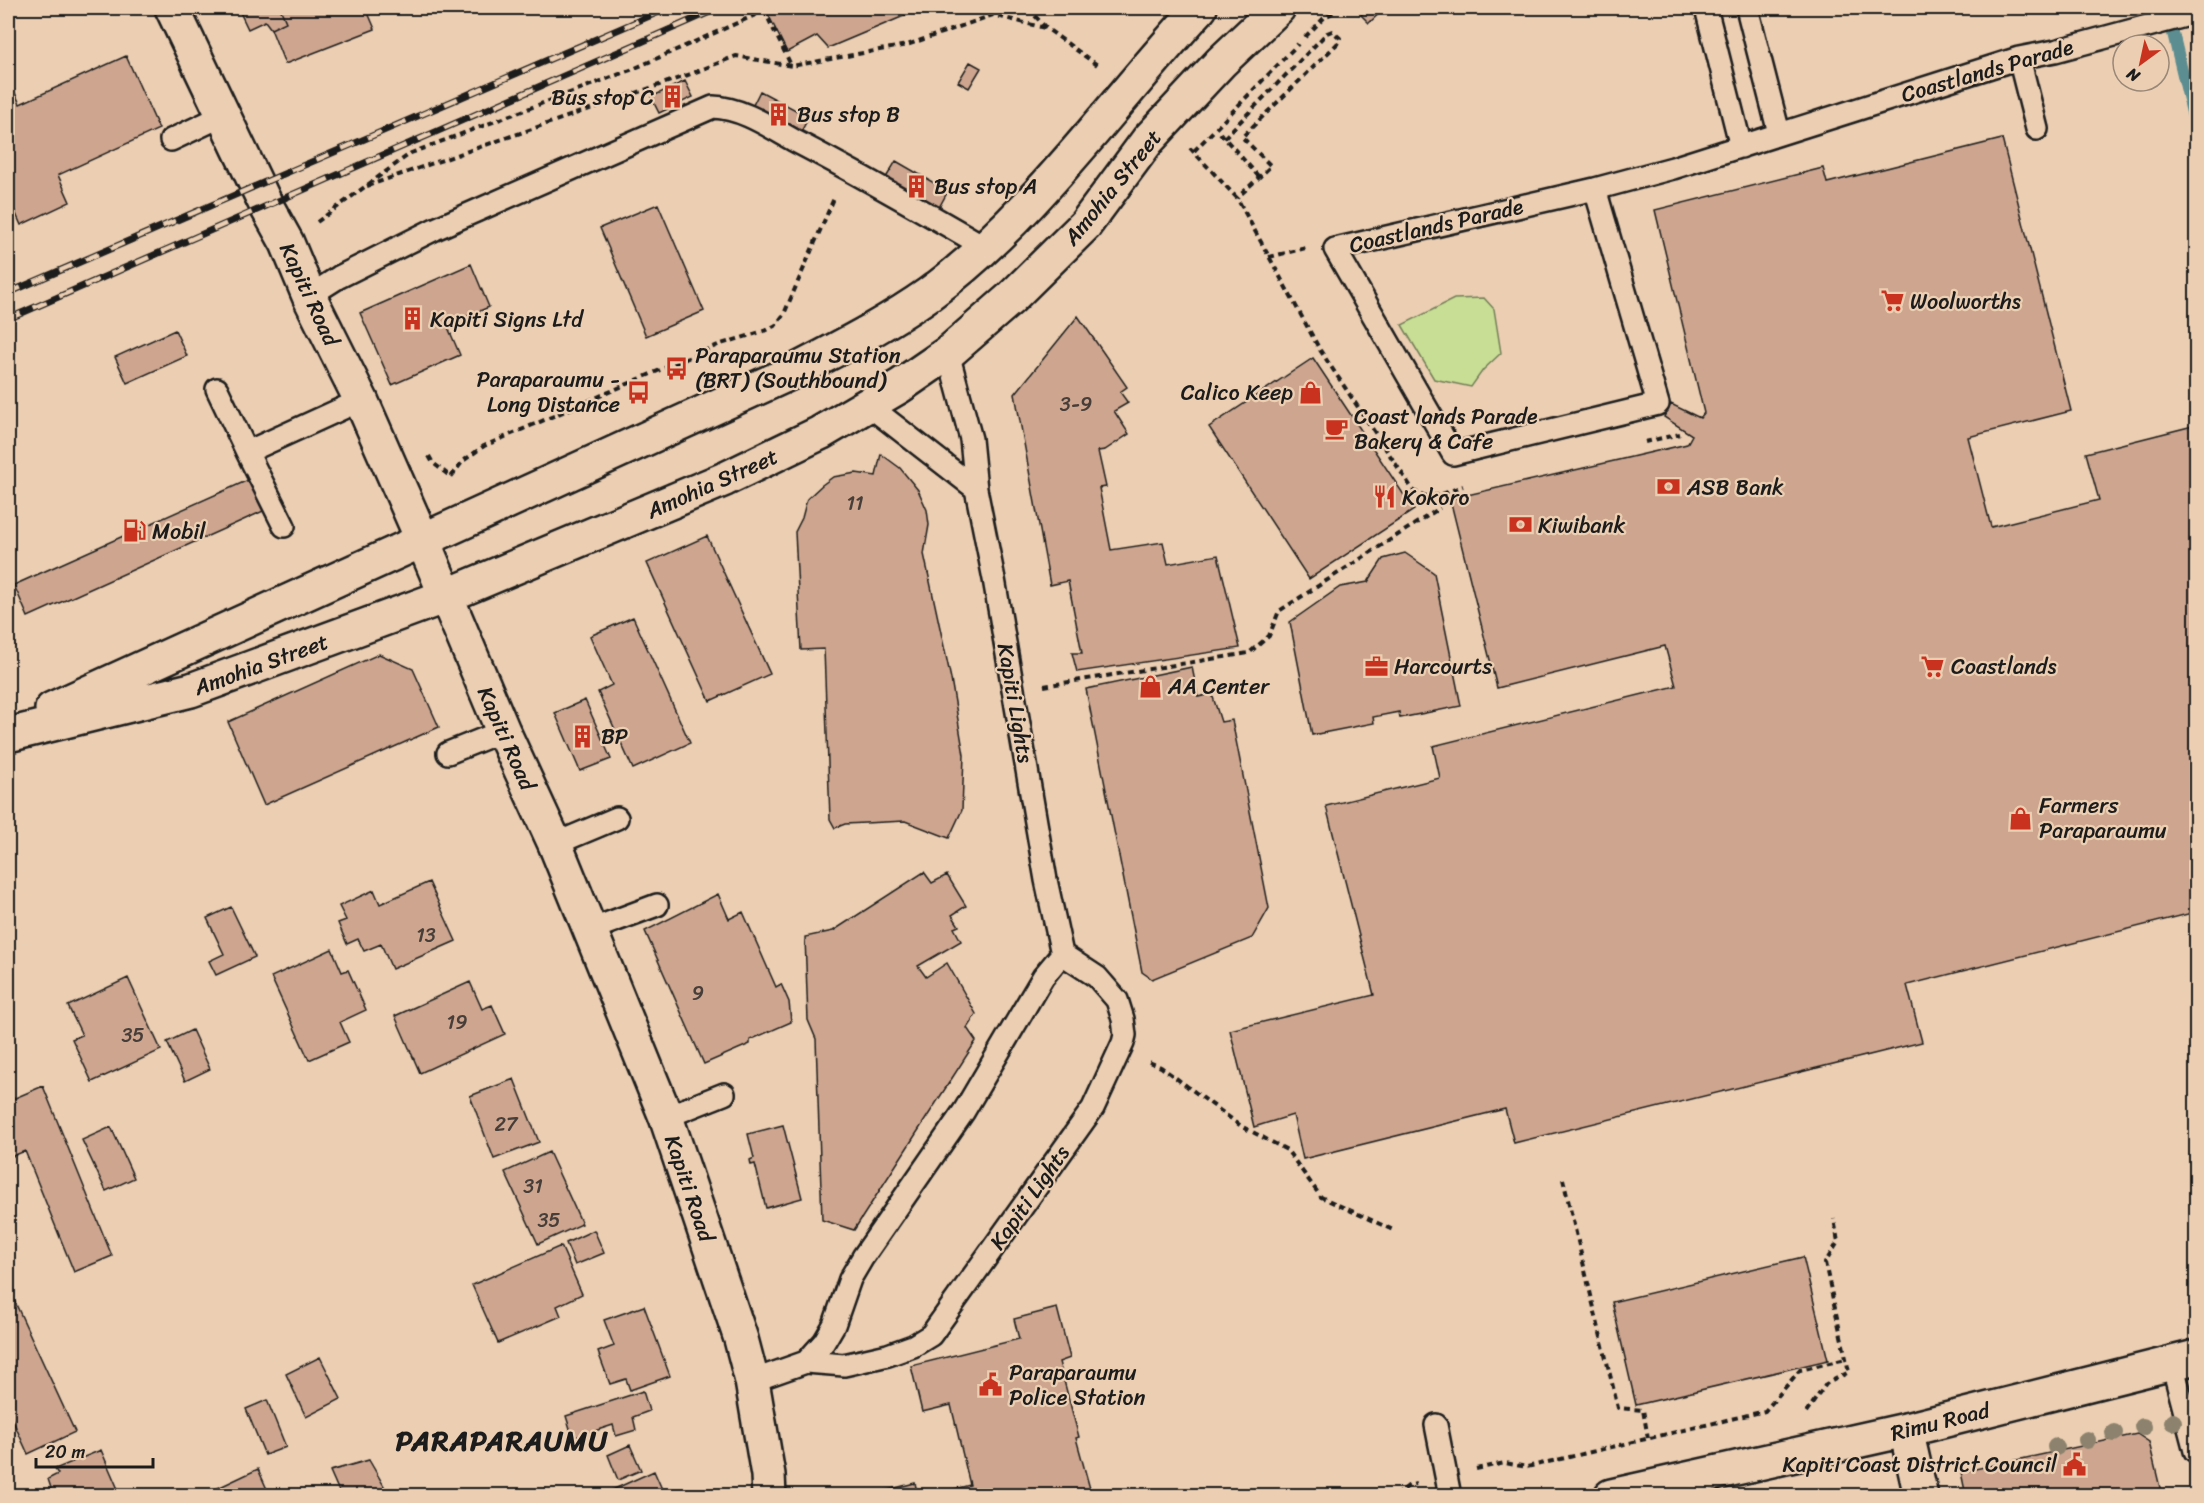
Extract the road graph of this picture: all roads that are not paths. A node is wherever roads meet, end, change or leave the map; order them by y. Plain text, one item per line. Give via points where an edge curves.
1 (172, 8) edge
2 (1200, 8) edge
3 (1278, 8) edge
4 (1706, 8) edge
5 (1747, 8) edge
6 (2196, 13) edge
7 (2019, 58) junction
8 (224, 116) junction
9 (2037, 129) dead end
10 (1779, 133) junction
11 (171, 140) dead end
12 (1741, 147) junction
13 (1594, 189) junction
14 (985, 247) junction
15 (309, 296) junction
16 (948, 353) junction
17 (217, 389) dead end
18 (361, 400) junction
19 (868, 405) junction
20 (247, 452) junction
21 (976, 489) junction
22 (284, 526) dead end
23 (423, 541) junction
24 (446, 596) junction
25 (8, 729) edge
26 (503, 731) junction
27 (8, 735) edge
28 (448, 753) dead end
29 (617, 818) dead end
30 (555, 844) junction
31 (657, 905) dead end
32 (590, 930) junction
33 (1062, 954) junction
34 (724, 1094) dead end
35 (666, 1117) junction
36 (2184, 1360) edge
37 (806, 1362) junction
38 (752, 1381) junction
39 (1436, 1425) dead end
40 (1906, 1430) junction
41 (2195, 1451) edge
42 (1448, 1486) edge
43 (769, 1496) edge
44 (1611, 1496) edge
45 (1921, 1496) edge

1 - 8 main road, Kapiti Road
2 - 14 main road, Amohia Street via 1056,174
3 - 16 main road, Amohia Street via 1148,140 1085,225
4 - 12 lane
5 - 10 lane
6 - 7 lane, Coastlands Parade
7 - 9 lane
7 - 10 lane, Coastlands Parade
8 - 11 lane
8 - 15 main road, Kapiti Road
10 - 12 lane, Coastlands Parade
12 - 13 lane, Coastlands Parade
13 - 13 lane, Coastlands Parade via 1335,249 1453,454 1658,404
14 - 15 lane via 746,115 713,107 435,229
14 - 23 main road, Amohia Street via 929,294 834,351
15 - 18 main road, Kapiti Road
16 - 19 main road, Amohia Street
16 - 21 lane, Kapiti Lights via 971,439
17 - 20 lane
18 - 20 lane
18 - 23 main road, Kapiti Road
19 - 21 lane
19 - 24 main road, Amohia Street via 725,479
20 - 22 lane
21 - 33 lane, Kapiti Lights
23 - 24 main road, Kapiti Road
23 - 25 main road, Amohia Street
24 - 26 main road, Kapiti Road
24 - 27 main road, Amohia Street via 191,690
26 - 28 lane
26 - 30 main road, Kapiti Road
29 - 30 lane
30 - 32 main road, Kapiti Road
31 - 32 lane
32 - 35 main road, Kapiti Road
33 - 37 lane, Kapiti Lights via 1043,977 964,1111 863,1257 850,1279 834,1325
33 - 37 lane, Kapiti Lights via 1097,976 1122,1010 1125,1035 1093,1108 930,1335 888,1355 844,1365
34 - 35 lane
35 - 38 main road, Kapiti Road
36 - 40 main road, Rimu Road
36 - 41 lane
37 - 38 lane, Kapiti Lights
38 - 43 main road, Kapiti Road
39 - 42 lane
40 - 44 main road, Rimu Road
40 - 45 main road

